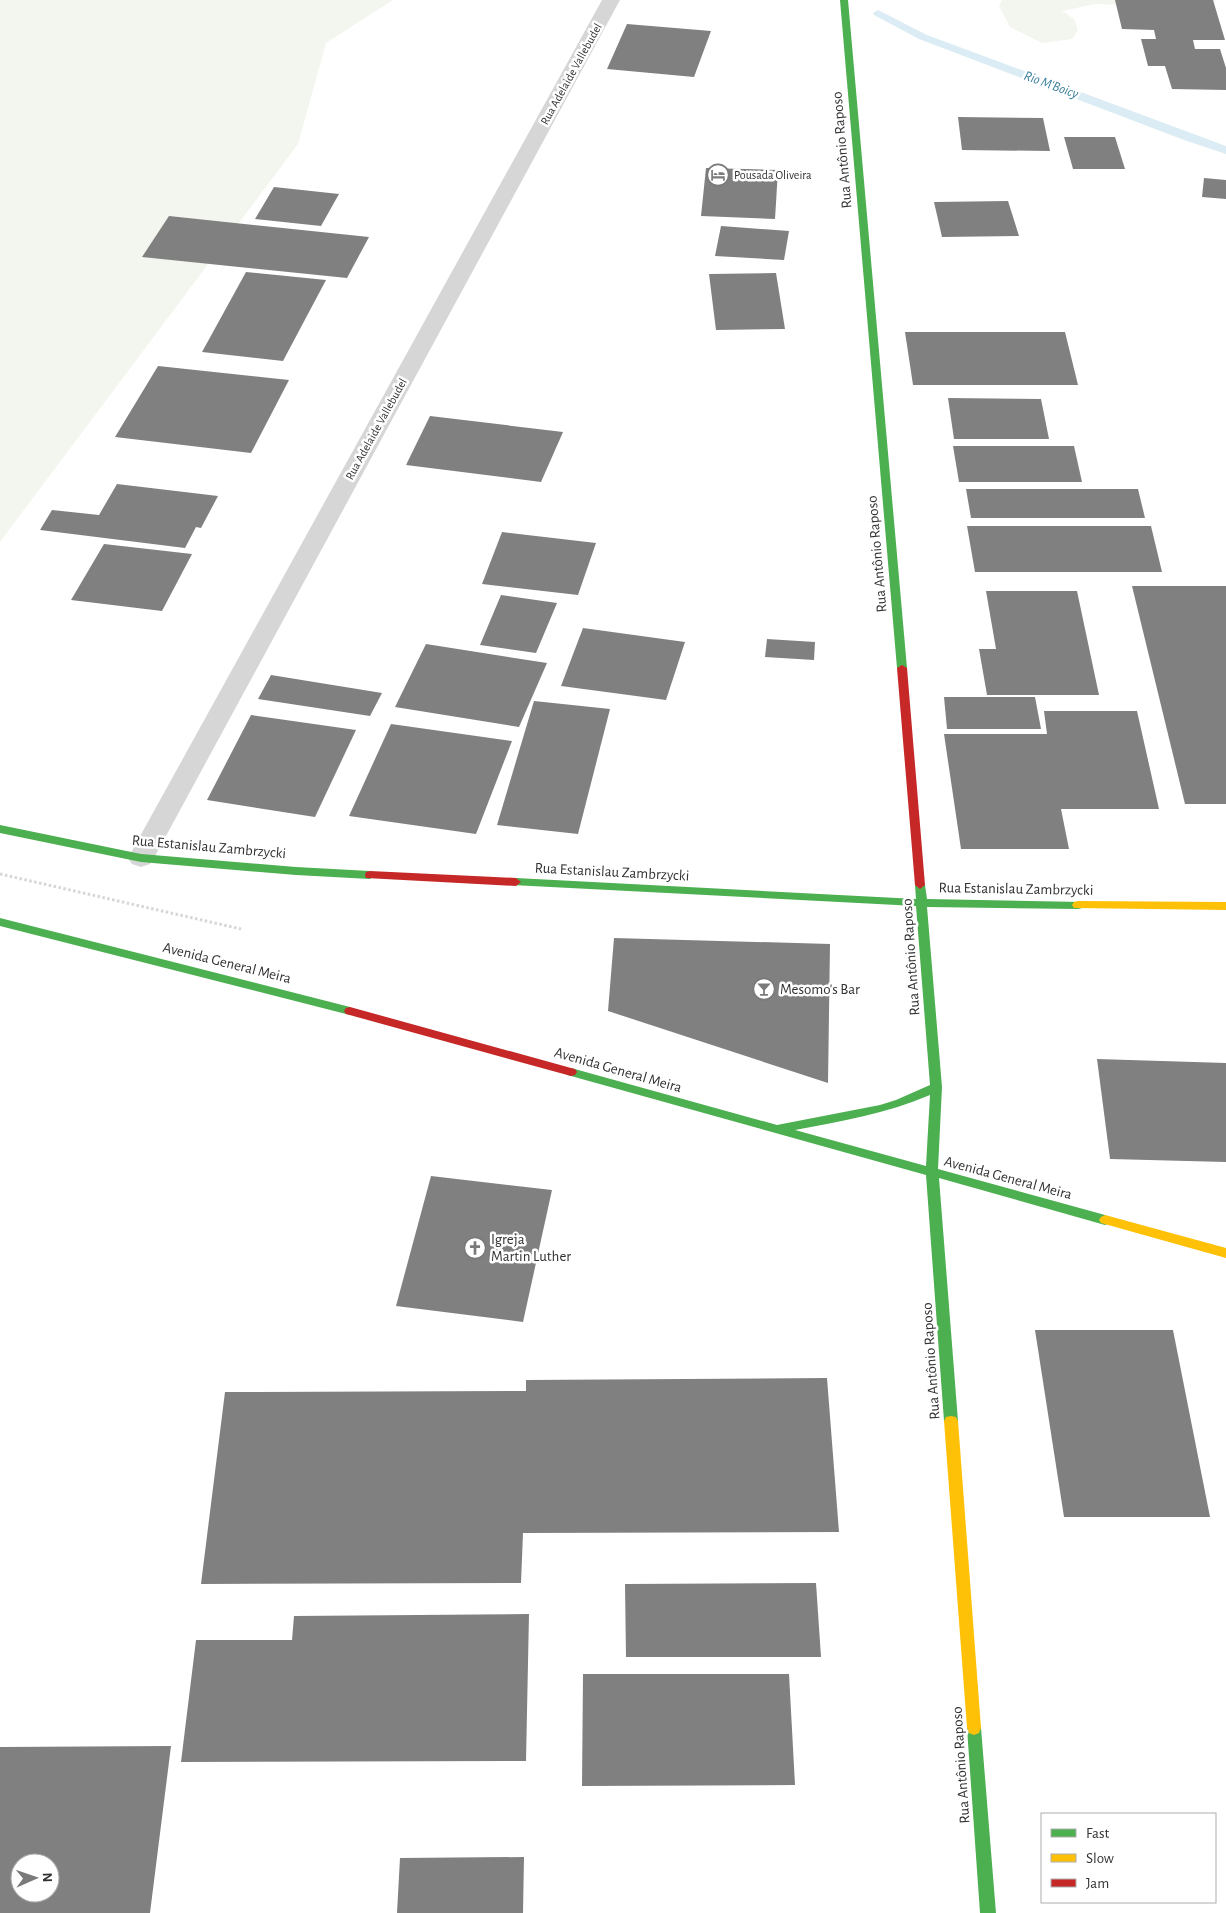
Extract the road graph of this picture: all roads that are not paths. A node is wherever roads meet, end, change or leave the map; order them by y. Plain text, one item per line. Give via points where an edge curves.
1 (611, 0) edge
2 (844, 0) edge
3 (0, 829) edge
4 (141, 858) junction
5 (922, 902) junction
6 (1226, 906) edge
7 (0, 922) edge
8 (936, 1087) junction
9 (773, 1129) junction
10 (932, 1173) junction
11 (1226, 1254) edge
12 (988, 1913) edge

1 - 4 street, Rua Adelaide Vallebudel
2 - 5 street, Rua Antônio Raposo
3 - 4 street, Rua Estanislau Zambrzycki
4 - 5 street, Rua Estanislau Zambrzycki via 296,871
5 - 6 street, Rua Estanislau Zambrzycki
5 - 8 street, Rua Antônio Raposo
7 - 9 street, Avenida General Meira via 281,992
8 - 9 street via 880,1109
8 - 10 street, Rua Antônio Raposo
9 - 10 street, Avenida General Meira
10 - 11 street, Avenida General Meira
10 - 12 street, Rua Antônio Raposo

